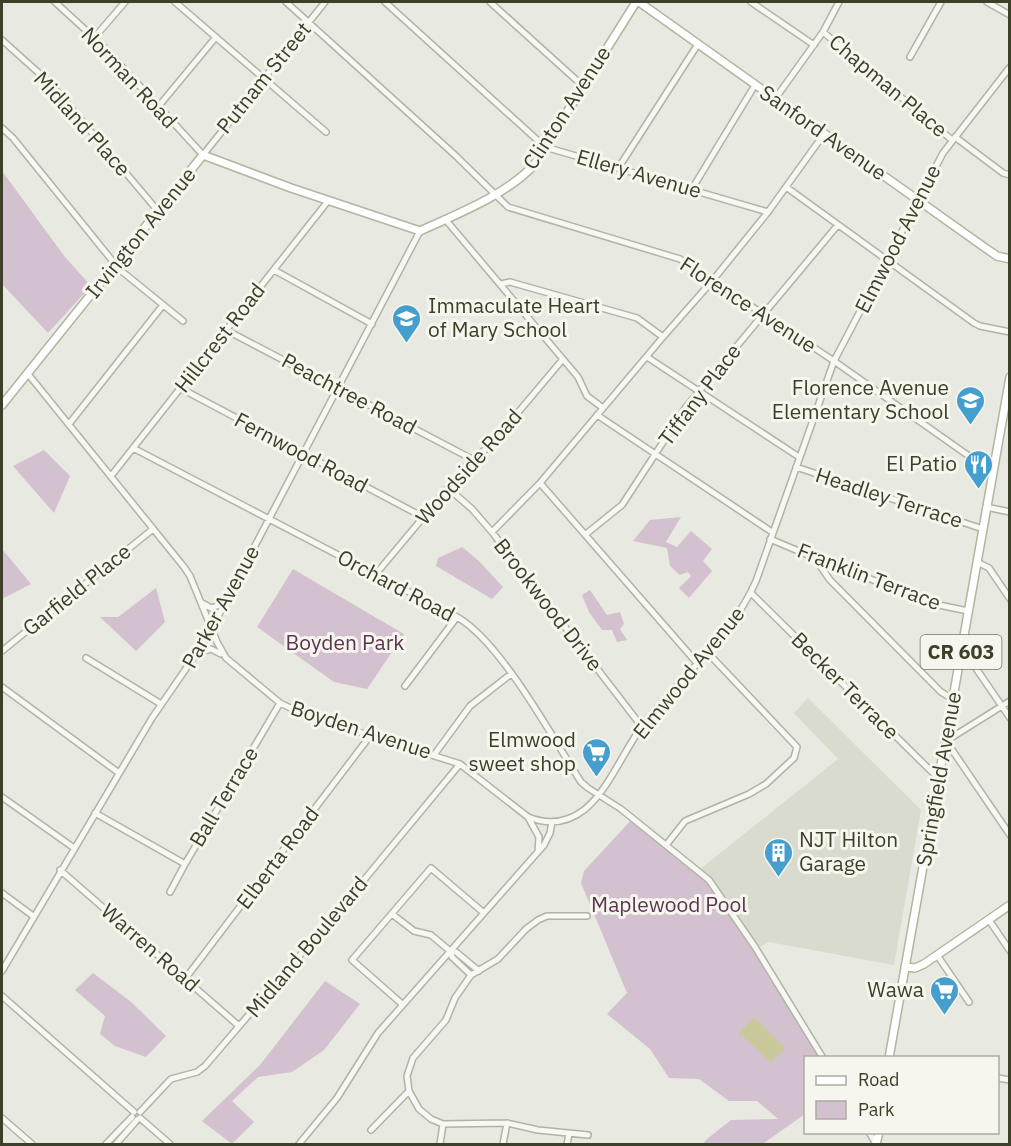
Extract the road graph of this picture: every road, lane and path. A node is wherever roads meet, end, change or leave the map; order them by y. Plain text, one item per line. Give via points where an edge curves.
1 (54, 2) edge
2 (125, 2) edge
3 (175, 2) edge
4 (286, 2) edge
5 (325, 2) edge
6 (385, 2) edge
7 (490, 2) edge
8 (637, 2) edge
9 (751, 2) edge
10 (764, 2) edge
11 (839, 2) edge
12 (941, 2) edge
13 (987, 2) edge
14 (760, 8) junction
15 (1010, 15) edge
16 (309, 22) junction
17 (823, 32) junction
18 (216, 37) junction
19 (94, 38) junction
20 (2, 40) edge
21 (698, 44) junction
22 (814, 45) junction
23 (910, 57) dead end
24 (1010, 66) edge
25 (266, 78) junction
26 (755, 85) junction
27 (583, 86) junction
28 (775, 99) junction
29 (158, 107) junction
30 (2, 128) edge
31 (326, 132) dead end
32 (824, 134) junction
33 (954, 139) junction
34 (545, 147) junction
35 (203, 155) junction
36 (619, 167) junction
37 (1010, 175) edge
38 (786, 187) junction
39 (692, 189) junction
40 (494, 194) junction
41 (328, 201) junction
42 (917, 201) junction
43 (158, 211) junction
44 (768, 212) junction
45 (446, 219) junction
46 (837, 226) junction
47 (420, 231) junction
48 (1010, 259) edge
49 (886, 261) junction
50 (115, 265) junction
51 (273, 270) junction
52 (713, 280) junction
53 (501, 284) junction
54 (163, 305) junction
55 (764, 314) junction
56 (183, 321) dead end
57 (372, 324) junction
58 (226, 330) junction
59 (1010, 332) edge
60 (663, 337) junction
61 (647, 357) junction
62 (563, 359) junction
63 (834, 361) junction
64 (28, 374) junction
65 (1010, 377) edge
66 (180, 388) junction
67 (338, 388) junction
68 (698, 392) junction
69 (3, 400) edge
70 (603, 408) junction
71 (597, 415) junction
72 (1006, 421) edge
73 (69, 424) junction
74 (133, 448) junction
75 (303, 454) junction
76 (655, 454) junction
77 (800, 457) junction
78 (472, 459) junction
79 (796, 467) junction
80 (993, 473) junction
81 (111, 476) junction
82 (540, 483) junction
83 (448, 488) junction
84 (986, 507) junction
85 (1010, 512) edge
86 (423, 517) junction
87 (269, 520) junction
88 (153, 529) junction
89 (983, 529) junction
90 (492, 532) junction
91 (585, 534) junction
92 (771, 535) junction
93 (815, 558) junction
94 (977, 562) junction
95 (375, 575) junction
96 (751, 593) junction
97 (1010, 599) edge
98 (202, 603) junction
99 (225, 603) junction
100 (968, 611) junction
101 (457, 617) junction
102 (212, 628) junction
103 (2, 651) edge
104 (198, 652) junction
105 (707, 652) junction
106 (961, 656) junction
107 (86, 658) dead end
108 (226, 658) junction
109 (697, 663) junction
110 (511, 674) junction
111 (405, 686) dead end
112 (2, 687) edge
113 (953, 699) junction
114 (1010, 701) edge
115 (279, 703) junction
116 (161, 704) junction
117 (1002, 706) junction
118 (1010, 718) edge
119 (642, 727) junction
120 (370, 736) junction
121 (945, 741) junction
122 (434, 754) junction
123 (460, 764) junction
124 (119, 773) junction
125 (939, 779) junction
126 (598, 795) junction
127 (2, 796) edge
128 (95, 813) junction
129 (528, 817) junction
130 (552, 822) junction
131 (1010, 835) edge
132 (667, 844) junction
133 (74, 848) junction
134 (538, 853) junction
135 (185, 864) junction
136 (60, 870) junction
137 (170, 892) dead end
138 (2, 893) edge
139 (1010, 905) edge
140 (484, 913) junction
141 (392, 914) junction
142 (33, 916) junction
143 (587, 916) dead end
144 (989, 920) junction
145 (450, 951) junction
146 (1010, 951) edge
147 (937, 955) junction
148 (906, 967) junction
149 (2, 971) edge
150 (479, 971) junction
151 (471, 975) junction
152 (185, 979) junction
153 (2, 996) edge
154 (969, 1002) dead end
155 (402, 1004) junction
156 (239, 1026) junction
157 (893, 1039) junction
158 (822, 1056) edge
159 (889, 1056) edge
160 (894, 1056) edge
161 (409, 1091) junction
162 (137, 1116) junction
163 (2, 1118) edge
164 (443, 1124) junction
165 (507, 1124) junction
166 (371, 1130) dead end
167 (569, 1134) junction
168 (588, 1135) dead end
169 (32, 1144) edge
170 (106, 1144) edge
171 (116, 1144) edge
172 (170, 1144) edge
173 (301, 1144) edge
174 (440, 1144) edge
175 (503, 1144) edge
176 (567, 1144) edge

1 - 19 street, Norman Road
2 - 19 street
3 - 18 street
4 - 16 street, Florence Avenue
5 - 16 street, Putnam Street
6 - 34 street, Ellery Avenue
7 - 27 street
8 - 21 main road, Sanford Avenue
8 - 27 main road, Clinton Avenue
9 - 14 street, Chapman Place
10 - 14 street
11 - 17 street
12 - 23 street
13 - 15 street
14 - 22 street, Chapman Place
16 - 25 street, Putnam Street
16 - 40 street, Florence Avenue
17 - 22 street
17 - 33 street, Chapman Place
18 - 25 street
18 - 29 street
19 - 29 street, Norman Road
20 - 43 street, Midland Place via 50,83
21 - 26 main road, Sanford Avenue
21 - 36 street
22 - 28 street
24 - 33 street, Elmwood Avenue
25 - 31 street
25 - 35 street, Putnam Street
26 - 28 main road, Sanford Avenue
26 - 39 street
27 - 34 main road, Clinton Avenue
28 - 32 main road, Sanford Avenue
29 - 35 street, Norman Road
30 - 50 street
32 - 38 street
32 - 42 main road, Sanford Avenue
33 - 37 street, Chapman Place
33 - 42 street, Elmwood Avenue
34 - 36 street, Ellery Avenue
34 - 40 main road, Clinton Avenue via 523,177
35 - 41 main road, Irvington Avenue
35 - 43 main road, Irvington Avenue
36 - 39 street, Ellery Avenue
38 - 44 street
38 - 46 street
39 - 44 street, Ellery Avenue
40 - 45 main road, Clinton Avenue
40 - 52 street, Florence Avenue via 508,207 680,260
41 - 47 main road, Irvington Avenue
41 - 51 street, Hillcrest Road
42 - 48 main road, Sanford Avenue via 997,256
42 - 49 street, Elmwood Avenue
43 - 50 main road, Irvington Avenue
44 - 52 street
45 - 47 main road, Clinton Avenue
45 - 53 street
46 - 49 street
46 - 55 street, Tiffany Place
47 - 57 street, Parker Avenue
49 - 59 street via 974,323
49 - 63 street, Elmwood Avenue
50 - 54 street
50 - 64 main road, Irvington Avenue
51 - 57 street
51 - 58 street, Hillcrest Road
52 - 55 street, Florence Avenue
52 - 60 street
53 - 60 street via 510,282 637,318
53 - 62 street
54 - 56 street
54 - 73 street
55 - 63 street, Florence Avenue
55 - 68 street, Tiffany Place
57 - 67 street, Parker Avenue
58 - 66 street, Hillcrest Road
58 - 67 street, Peachtree Road
60 - 61 street
61 - 68 street, Headley Terrace
61 - 70 street
62 - 70 street via 587,396
62 - 78 street, Woodside Road via 489,447
63 - 77 street, Elmwood Avenue
63 - 80 street, Florence Avenue
64 - 69 main road, Irvington Avenue
64 - 73 street, Boyden Avenue
65 - 72 main road, Springfield Avenue / CR 603
66 - 74 street, Hillcrest Road
66 - 75 street, Fernwood Road
67 - 75 street, Parker Avenue
67 - 78 street, Peachtree Road
68 - 76 street, Tiffany Place
68 - 77 street, Headley Terrace
70 - 71 street
71 - 76 street, Franklin Terrace
71 - 82 street
72 - 80 main road, Springfield Avenue / CR 603
73 - 81 street, Boyden Avenue
74 - 81 street, Hillcrest Road
74 - 87 street, Orchard Road
75 - 86 street, Fernwood Road
75 - 87 street, Parker Avenue
76 - 91 street, Tiffany Place via 622,505
76 - 92 street, Franklin Terrace
77 - 79 street, Elmwood Avenue
78 - 83 street, Woodside Road
79 - 89 street, Headley Terrace
79 - 92 street, Elmwood Avenue
80 - 84 main road, Springfield Avenue / CR 603
81 - 88 street, Boyden Avenue
82 - 90 street
82 - 91 street
83 - 86 street, Woodside Road
83 - 90 street, Brookwood Drive
84 - 85 street
84 - 89 main road, Springfield Avenue / CR 603
86 - 95 street, Woodside Road
87 - 95 street, Orchard Road
87 - 99 street, Parker Avenue
88 - 98 street, Boyden Avenue via 190,576
88 - 103 street, Garfield Place
89 - 94 main road, Springfield Avenue / CR 603
90 - 119 street, Brookwood Drive
91 - 109 street
92 - 93 street, Franklin Terrace
92 - 96 street, Elmwood Avenue
93 - 100 street, Franklin Terrace via 939,605
93 - 113 street via 838,588 941,692
94 - 97 street via 989,568
94 - 100 main road, Springfield Avenue / CR 603
95 - 101 street, Orchard Road
96 - 105 street, Elmwood Avenue via 740,613
96 - 125 street, Becker Terrace
98 - 99 street via 211,608
98 - 102 street, Boyden Avenue
99 - 102 street, Parker Avenue
100 - 106 main road, Springfield Avenue / CR 603
101 - 110 street, Orchard Road via 479,634
101 - 111 street
102 - 104 street, Parker Avenue
102 - 108 street, Boyden Avenue
104 - 108 street via 211,649
104 - 116 street, Parker Avenue
105 - 109 street, Elmwood Avenue
105 - 132 street via 797,747 796,752 766,784 685,821
106 - 113 main road, Springfield Avenue / CR 603
106 - 117 street via 971,661
107 - 116 street
108 - 115 street, Boyden Avenue
109 - 119 street, Elmwood Avenue
110 - 122 street via 470,706
110 - 126 street, Orchard Road via 581,782
112 - 124 street
113 - 121 main road, Springfield Avenue / CR 603
114 - 117 street
115 - 120 street, Boyden Avenue
115 - 135 street, Ball Terrace
116 - 124 street, Parker Avenue
117 - 118 street
117 - 121 street
119 - 126 street, Elmwood Avenue
120 - 122 street, Boyden Avenue
120 - 152 street, Elberta Road
121 - 125 main road, Springfield Avenue / CR 603
121 - 131 street
122 - 123 street, Boyden Avenue
123 - 129 street, Boyden Avenue
123 - 156 street, Midland Boulevard
124 - 128 street, Parker Avenue
125 - 148 main road, Springfield Avenue / CR 603
126 - 130 street, Elmwood Avenue via 581,812
126 - 132 street
127 - 133 street
128 - 133 street, Parker Avenue
128 - 135 street
129 - 130 street, Boyden Avenue
129 - 134 street via 539,837
130 - 134 street via 548,839
132 - 158 street via 709,880
133 - 136 street, Parker Avenue
134 - 140 street
135 - 137 street, Ball Terrace
136 - 142 street, Parker Avenue
136 - 152 street, Warren Road
138 - 142 street
139 - 144 main road
140 - 141 street via 431,868
140 - 145 street
141 - 145 street via 414,931 431,935
141 - 155 street via 352,960
142 - 149 street, Parker Avenue
143 - 150 street via 547,916 538,920 498,959
144 - 146 street
144 - 147 main road
145 - 150 street
145 - 151 street
145 - 155 street
147 - 148 main road via 915,968
147 - 154 street
148 - 157 main road, Springfield Avenue
150 - 151 street
151 - 161 street via 446,1020 413,1058
152 - 156 street, Warren Road
153 - 162 street
155 - 173 street
156 - 162 street, Midland Boulevard via 201,1070 171,1079
157 - 159 main road, Springfield Avenue
157 - 160 main road, Springfield Avenue
161 - 164 street via 419,1109
161 - 166 street
162 - 170 street, Midland Boulevard
162 - 171 street, Midland Boulevard
162 - 172 street
163 - 169 street
164 - 165 street
164 - 174 street
165 - 167 street
165 - 175 street
167 - 168 street
167 - 176 street

